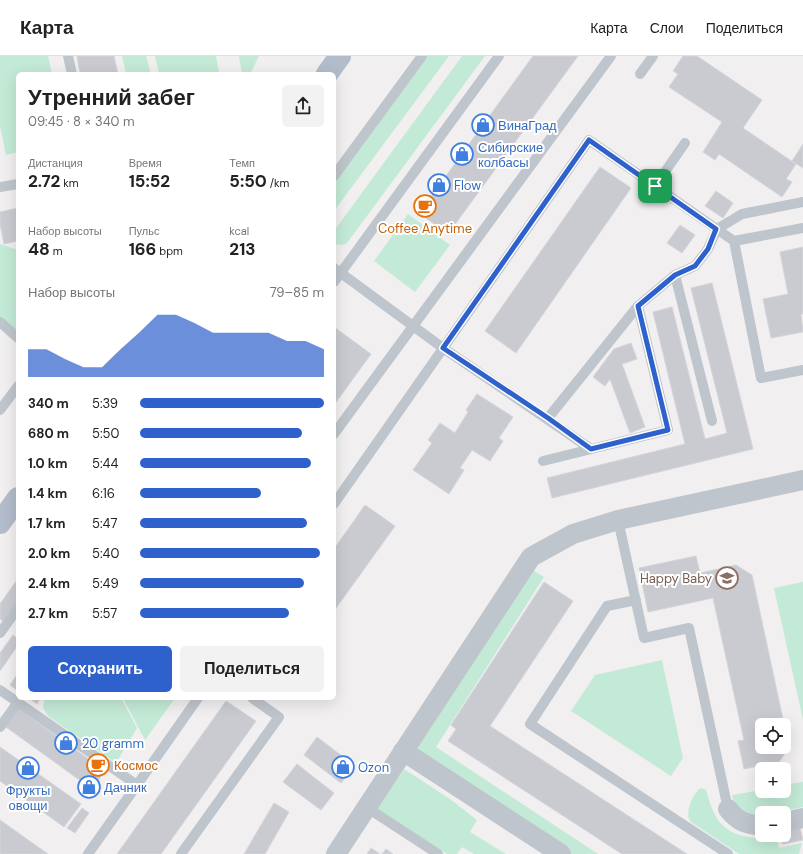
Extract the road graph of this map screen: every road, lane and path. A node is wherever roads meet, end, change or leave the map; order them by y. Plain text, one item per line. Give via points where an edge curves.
1 (68, 56) edge
2 (340, 56) edge
3 (422, 56) edge
4 (499, 56) edge
5 (611, 56) edge
6 (653, 56) edge
7 (72, 72) edge
8 (328, 72) edge
9 (640, 74) dead end
10 (685, 143) dead end
11 (336, 173) edge
12 (16, 184) edge
13 (655, 186) junction
14 (0, 187) edge
15 (803, 202) edge
16 (803, 228) edge
17 (716, 229) junction
18 (734, 242) junction
19 (337, 271) edge
20 (675, 275) junction
21 (638, 306) junction
22 (0, 322) edge
23 (413, 326) junction
24 (16, 336) edge
25 (443, 348) junction
26 (803, 370) edge
27 (16, 389) edge
28 (0, 410) edge
29 (548, 418) junction
30 (712, 421) dead end
31 (336, 431) edge
32 (591, 449) junction
33 (543, 461) dead end
34 (803, 480) edge
35 (16, 500) edge
36 (336, 501) edge
37 (1, 518) edge
38 (618, 520) junction
39 (636, 600) junction
40 (16, 611) edge
41 (0, 633) edge
42 (0, 690) edge
43 (197, 700) edge
44 (255, 700) edge
45 (18, 702) junction
46 (0, 727) edge
47 (403, 751) junction
48 (137, 785) junction
49 (366, 807) junction
50 (728, 809) joint
51 (803, 818) edge
52 (791, 821) edge
53 (755, 825) edge
54 (88, 854) edge
55 (181, 854) edge
56 (336, 854) edge
57 (438, 854) edge
58 (561, 854) edge
59 (728, 854) edge

1 - 7 lane
2 - 8 main road
3 - 11 lane
4 - 19 lane
5 - 23 lane
6 - 9 lane
10 - 13 lane
12 - 14 lane
13 - 17 lane
13 - 25 lane via 589,140
15 - 17 lane via 742,214
16 - 18 lane
17 - 18 lane
17 - 20 lane via 708,249 695,266
18 - 26 lane via 761,378
19 - 23 lane
20 - 21 lane
20 - 30 lane
21 - 29 lane
21 - 32 lane via 668,430
22 - 24 lane
23 - 25 lane
23 - 31 lane
25 - 29 lane
25 - 36 lane
27 - 28 lane
29 - 32 lane
32 - 33 lane
34 - 38 street
35 - 37 main road
38 - 39 lane
38 - 47 street via 573,534 531,557
39 - 50 lane via 644,638 689,628
39 - 59 lane via 607,606 530,724
40 - 41 lane
42 - 45 lane
43 - 48 lane
44 - 55 lane via 279,717
45 - 46 lane
45 - 48 lane
47 - 49 street
47 - 58 street
48 - 54 lane
49 - 56 street
49 - 57 lane
50 - 53 street via 735,818
51 - 52 street

